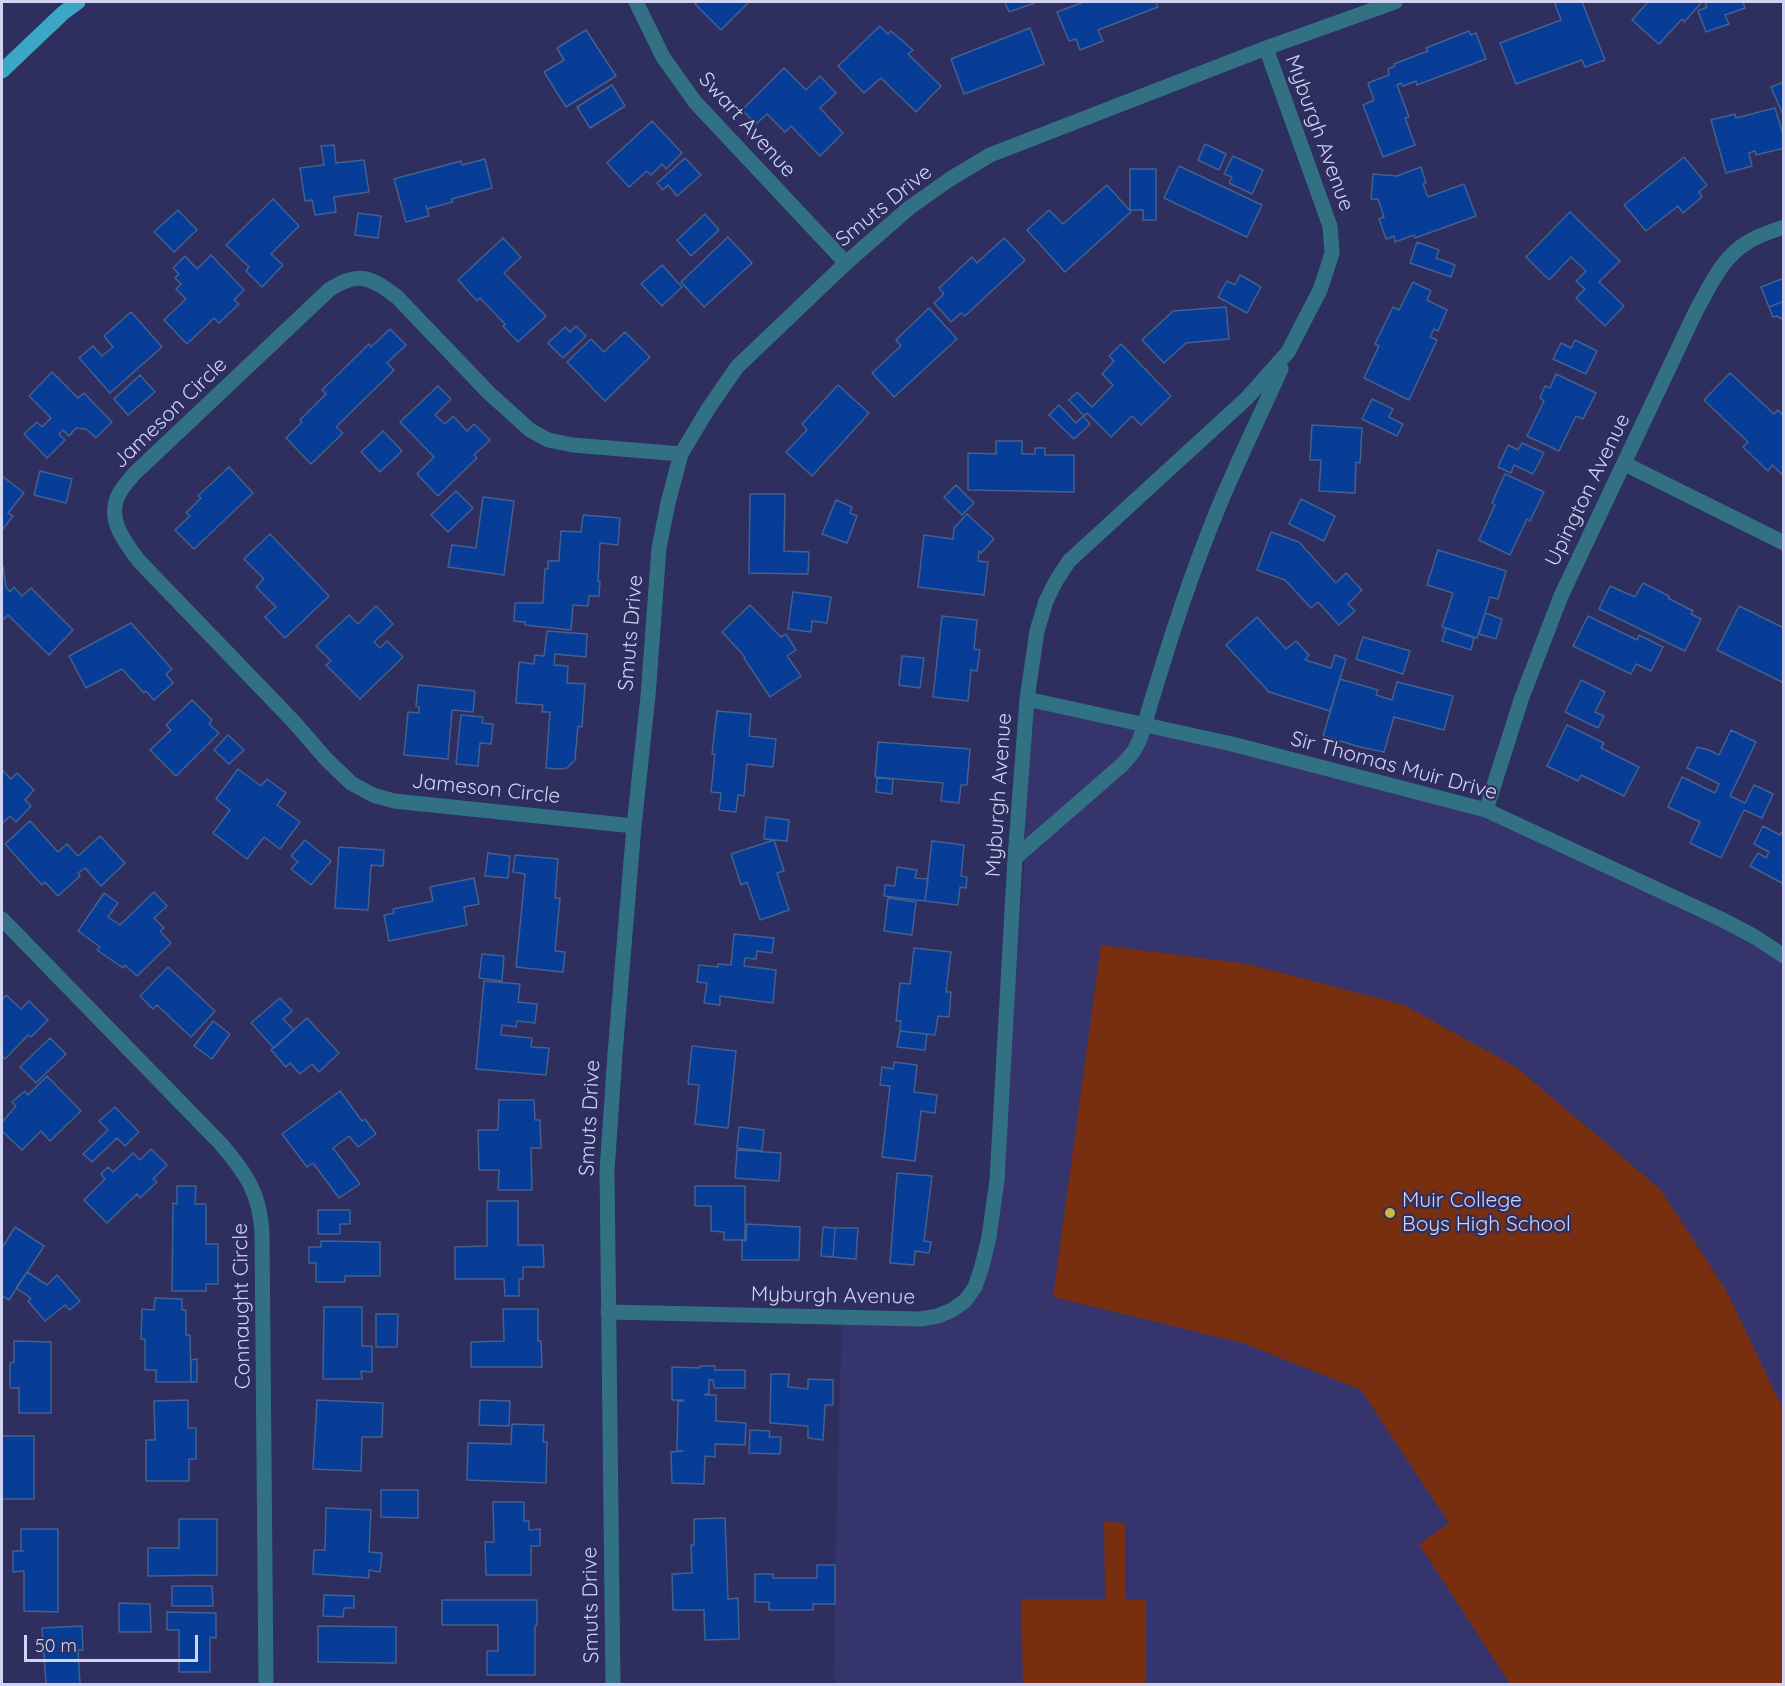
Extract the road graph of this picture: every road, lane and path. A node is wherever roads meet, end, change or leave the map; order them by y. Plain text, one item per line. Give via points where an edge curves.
1 (78, 2) edge
2 (636, 2) edge
3 (1395, 2) edge
4 (1266, 48) junction
5 (2, 71) edge
6 (1784, 227) edge
7 (846, 263) junction
8 (1288, 352) junction
9 (681, 454) junction
10 (1625, 464) junction
11 (1784, 543) edge
12 (1027, 699) junction
13 (1145, 724) junction
14 (1486, 810) junction
15 (634, 826) junction
16 (1015, 858) junction
17 (2, 920) edge
18 (1784, 956) edge
19 (608, 1312) junction
20 (266, 1684) edge
21 (613, 1684) edge

1 - 5 main road
2 - 7 street, Swart Avenue via 663,57 695,102
3 - 4 street, Smuts Drive
4 - 7 street, Smuts Drive via 990,155 909,208
4 - 8 street, Myburgh Avenue via 1330,226 1332,253 1320,290
6 - 10 street, Upington Avenue via 1748,242 1721,268 1696,311
7 - 9 street, Smuts Drive via 737,367
8 - 12 street, Myburgh Avenue via 1247,398 1069,561 1046,601 1037,631
8 - 13 street via 1228,483 1192,574
9 - 15 street, Smuts Drive via 659,548
9 - 15 street, Jameson Circle via 548,440 508,412 397,297 368,278 355,277 330,289 135,473 119,493 116,507 115,522 139,561 351,783 394,801
10 - 11 street
10 - 14 street, Upington Avenue via 1541,645
12 - 13 street, Sir Thomas Muir Drive
12 - 16 street, Myburgh Avenue
13 - 14 street, Sir Thomas Muir Drive
13 - 16 street via 1134,751 1123,764
14 - 18 street, Sir Thomas Muir Drive via 1721,919
15 - 19 street, Smuts Drive via 608,1171
16 - 19 street, Myburgh Avenue via 997,1180 982,1266 965,1301 938,1316 920,1319
17 - 20 street, Connaught Circle via 220,1143 255,1193 262,1233
19 - 21 street, Smuts Drive

